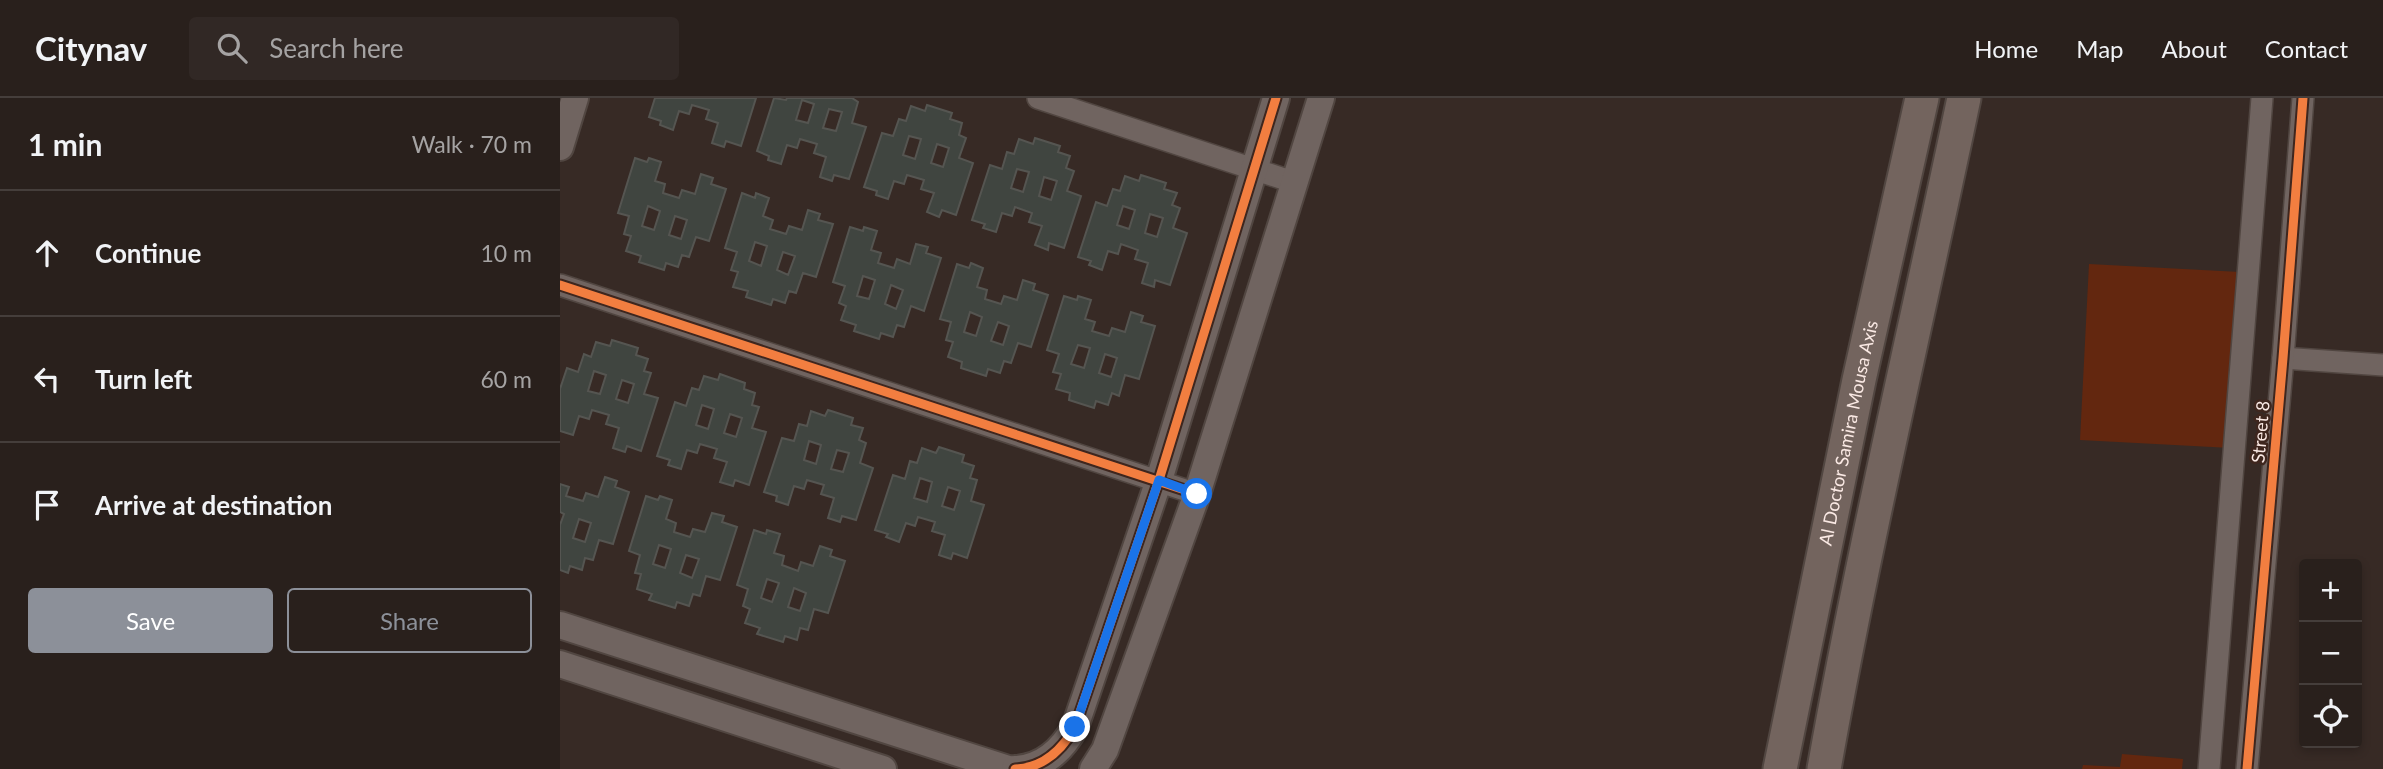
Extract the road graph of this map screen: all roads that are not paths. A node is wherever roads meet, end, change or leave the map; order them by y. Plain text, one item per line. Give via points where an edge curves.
1 (575, 98) edge
2 (1038, 98) edge
3 (1276, 98) edge
4 (1321, 98) edge
5 (1922, 98) edge
6 (1964, 98) edge
7 (2262, 98) edge
8 (2303, 98) edge
9 (560, 147) edge
10 (1253, 168) junction
11 (1293, 183) junction
12 (560, 285) edge
13 (2283, 358) junction
14 (2383, 365) edge
15 (1159, 480) junction
16 (1197, 494) junction
17 (560, 625) edge
18 (560, 664) edge
19 (883, 769) edge
20 (1008, 769) edge
21 (1015, 769) edge
22 (1093, 769) edge
23 (1780, 769) edge
24 (1824, 769) edge
25 (2209, 769) edge
26 (2247, 769) edge

1 - 9 street
2 - 10 street
3 - 10 street
4 - 11 street
5 - 23 main road, Al Doctor Samira Mousa Axis via 1858,380
6 - 24 main road
7 - 25 street
8 - 13 street, Street 8
10 - 11 street
10 - 15 street
11 - 16 street
12 - 15 street
13 - 14 street
13 - 26 street, Street 8
15 - 16 street
15 - 21 street via 1075,727 1046,761
16 - 22 street via 1105,750
17 - 20 street
18 - 19 street

